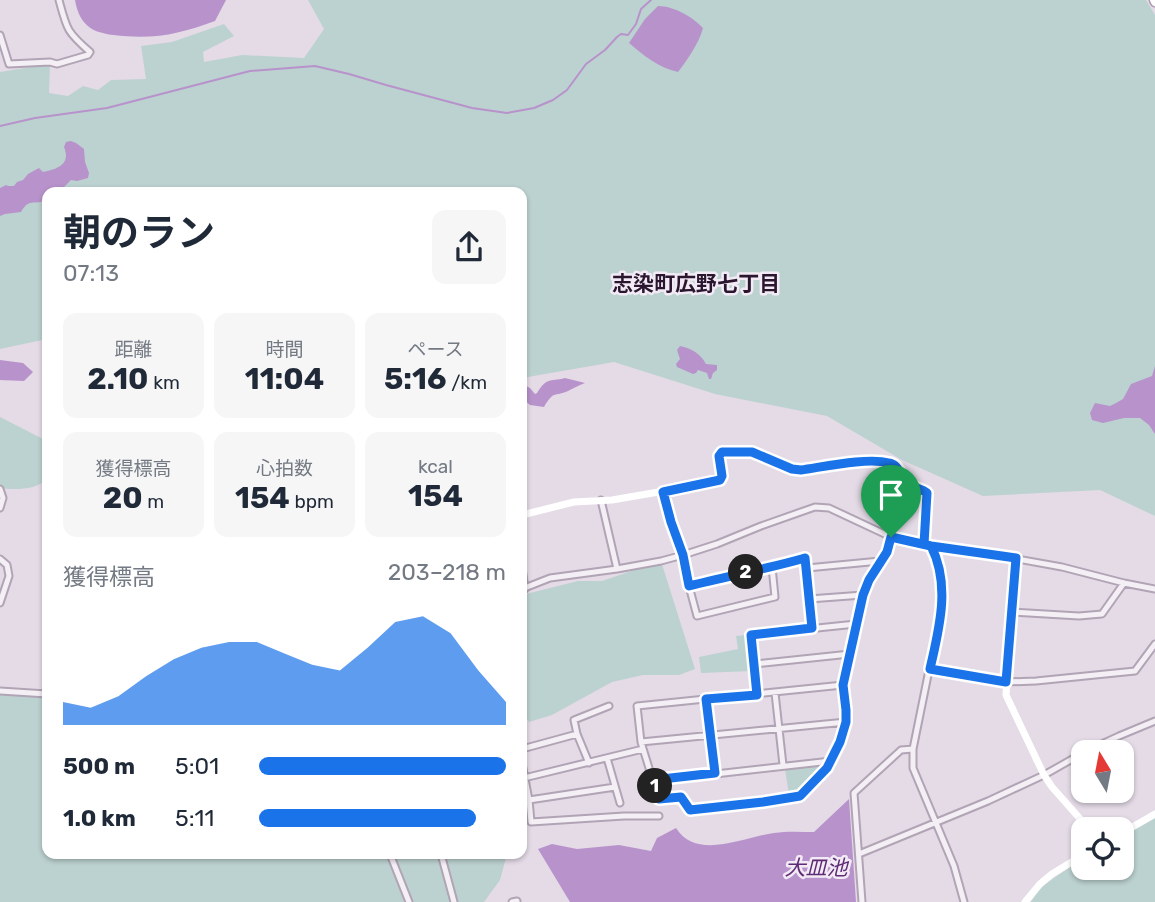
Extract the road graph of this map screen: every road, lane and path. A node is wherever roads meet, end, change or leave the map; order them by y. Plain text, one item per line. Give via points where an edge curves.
1 (60, 0) edge
2 (0, 34) edge
3 (9, 64) junction
4 (0, 67) edge
5 (0, 489) edge
6 (663, 492) junction
7 (601, 500) junction
8 (0, 508) edge
9 (527, 514) edge
10 (891, 537) junction
11 (927, 545) junction
12 (683, 555) junction
13 (1016, 558) junction
14 (0, 559) edge
15 (880, 561) junction
16 (772, 567) junction
17 (807, 568) junction
18 (617, 569) junction
19 (1124, 583) junction
20 (689, 586) junction
21 (527, 587) edge
22 (1155, 589) edge
23 (863, 595) junction
24 (809, 599) junction
25 (0, 603) edge
26 (1012, 612) junction
27 (856, 624) junction
28 (812, 628) junction
29 (1155, 644) edge
30 (850, 654) junction
31 (754, 664) junction
32 (930, 669) junction
33 (1006, 682) junction
34 (843, 685) junction
35 (0, 691) edge
36 (775, 693) junction
37 (42, 694) edge
38 (757, 695) junction
39 (706, 699) junction
40 (609, 706) dead end
41 (1155, 721) edge
42 (846, 722) junction
43 (779, 729) junction
44 (577, 734) junction
45 (710, 736) junction
46 (1111, 740) edge
47 (642, 746) junction
48 (527, 748) edge
49 (913, 749) junction
50 (607, 758) junction
51 (1071, 760) edge
52 (831, 761) junction
53 (589, 763) junction
54 (783, 765) junction
55 (715, 773) junction
56 (1044, 775) junction
57 (527, 776) edge
58 (653, 780) junction
59 (615, 787) junction
60 (527, 792) edge
61 (529, 800) junction
62 (620, 803) dead end
63 (1155, 814) edge
64 (659, 816) dead end
65 (1078, 817) edge
66 (935, 823) junction
67 (1134, 825) edge
68 (859, 854) junction
69 (392, 859) edge
70 (442, 859) edge
71 (1071, 862) edge
72 (409, 902) edge
73 (454, 902) edge
74 (862, 902) edge
75 (964, 902) edge
76 (1025, 902) edge

1 - 3 street via 66,27 90,51 88,55 57,64
2 - 3 street
3 - 4 street
5 - 8 street
6 - 7 main road
6 - 11 main road via 720,480 722,452 752,452 801,470 860,461 889,462 905,481 927,493
6 - 12 street
7 - 9 main road
7 - 18 street
10 - 11 street
10 - 12 street via 829,508 815,507
10 - 15 street
11 - 13 street
11 - 32 street via 939,568 942,606
12 - 18 street
12 - 20 street
13 - 19 street
13 - 26 street
14 - 25 street via 9,576
15 - 17 street
15 - 23 street
16 - 17 street via 805,558
16 - 20 street
16 - 20 street via 775,597 698,616
17 - 24 street
18 - 21 street via 550,578
19 - 22 street
19 - 26 street via 1102,614
23 - 24 street
23 - 27 street
24 - 28 street
26 - 33 main road
27 - 28 street
27 - 30 street
28 - 31 street via 751,635
29 - 33 street via 1135,671
30 - 31 street
30 - 34 street
31 - 38 street
32 - 33 street
32 - 49 street
33 - 56 main road via 1006,695
34 - 36 street
34 - 42 street
35 - 37 street
36 - 38 street
36 - 43 street
38 - 39 street
39 - 45 street
39 - 47 street via 638,706
40 - 44 street via 574,720
41 - 46 street
42 - 43 street
42 - 52 street
43 - 45 street
43 - 54 street
44 - 48 street
44 - 53 street
45 - 47 street
45 - 55 street
47 - 50 street
47 - 58 street
49 - 66 street via 913,768
49 - 68 street via 901,750 854,793
50 - 53 street
50 - 59 street
51 - 56 street
52 - 54 street
52 - 58 street via 800,796 690,810 681,797 659,799
53 - 57 street
54 - 55 street
55 - 58 street
56 - 65 main road
56 - 66 street
59 - 61 street
59 - 62 street
60 - 61 street
61 - 64 street via 531,822
63 - 67 main road
66 - 68 street
66 - 75 street
68 - 74 street
69 - 72 street
70 - 73 street
71 - 76 main road via 1040,884

